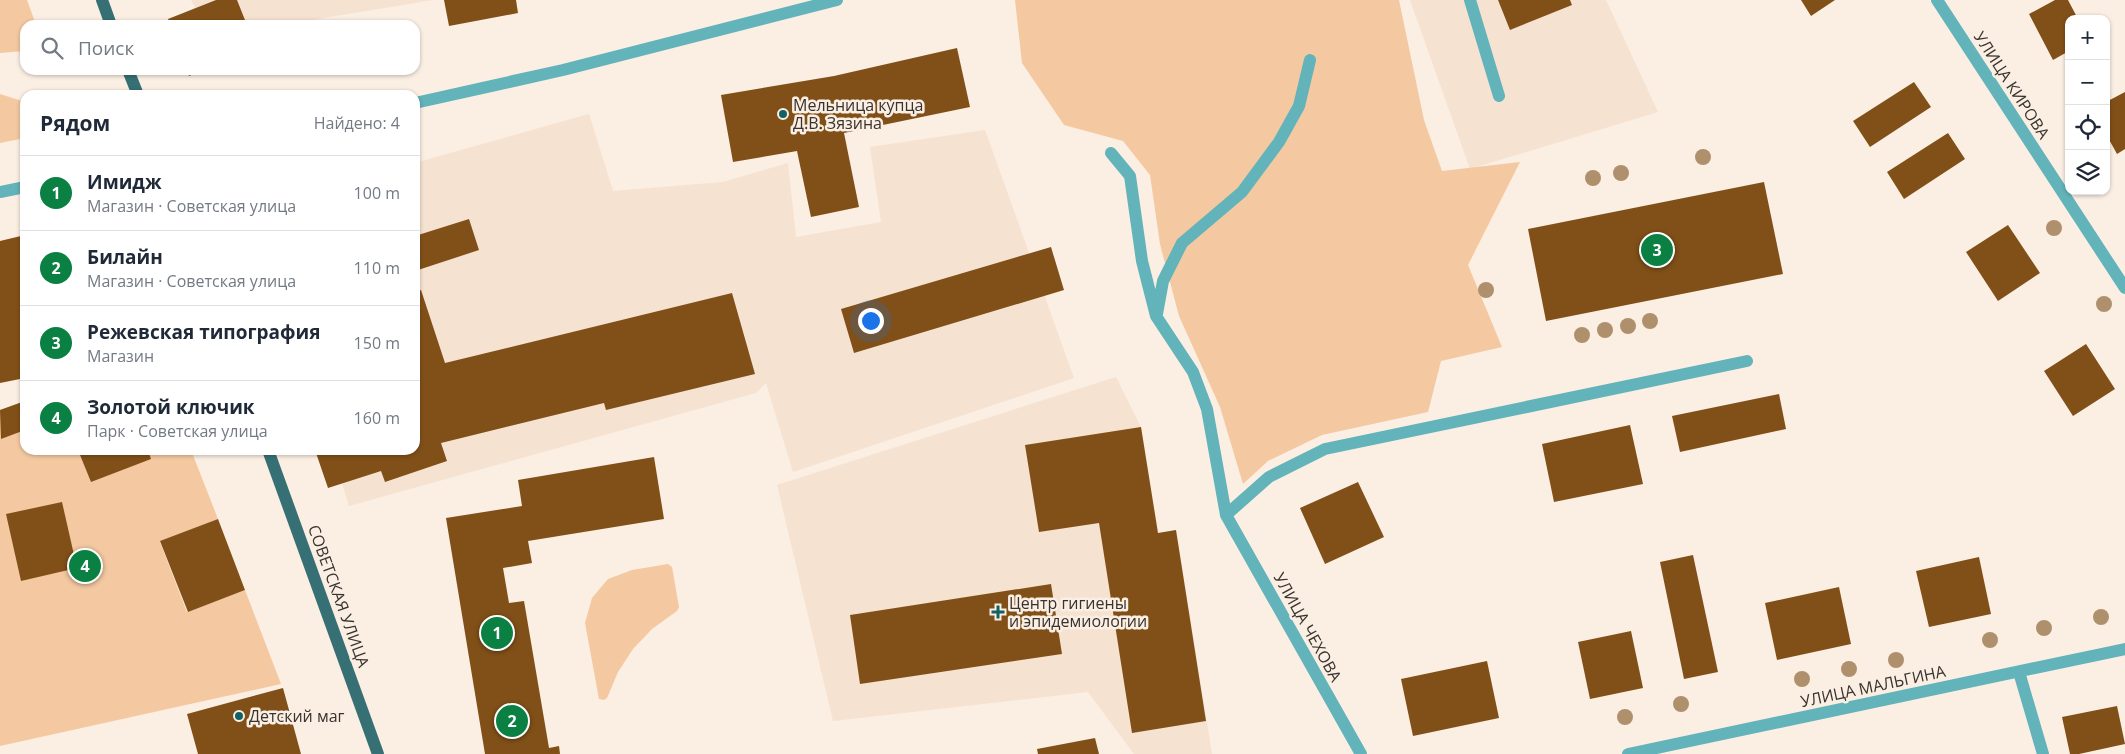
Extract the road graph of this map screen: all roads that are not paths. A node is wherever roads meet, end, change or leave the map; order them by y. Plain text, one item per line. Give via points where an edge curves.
1 (102, 0) edge
2 (837, 0) edge
3 (1470, 0) edge
4 (1937, 0) edge
5 (109, 20) edge
6 (1310, 60) dead end
7 (130, 75) edge
8 (136, 90) edge
9 (1499, 96) dead end
10 (420, 102) edge
11 (1111, 153) dead end
12 (20, 188) edge
13 (0, 192) edge
14 (2125, 288) edge
15 (1156, 316) junction
16 (1747, 361) dead end
17 (270, 455) edge
18 (1226, 515) junction
19 (2125, 649) edge
20 (2019, 672) junction
21 (378, 754) edge
22 (1361, 754) edge
23 (1628, 754) edge
24 (2043, 754) edge

1 - 5 main road
2 - 10 street via 563,70
3 - 9 street
4 - 14 street, УЛИЦА КИРОВА
6 - 15 street via 1299,106 1279,142 1242,192 1182,243 1163,281
7 - 8 main road
11 - 15 street, УЛИЦА ЧЕХОВА via 1130,176 1142,261
12 - 13 street
15 - 18 street, УЛИЦА ЧЕХОВА via 1192,372 1207,409
16 - 18 street via 1326,449 1269,477
17 - 21 main road, СОВЕТСКАЯ УЛИЦА
18 - 22 street, УЛИЦА ЧЕХОВА
19 - 20 street, УЛИЦА МАЛЬГИНА
20 - 23 street, УЛИЦА МАЛЬГИНА
20 - 24 street

